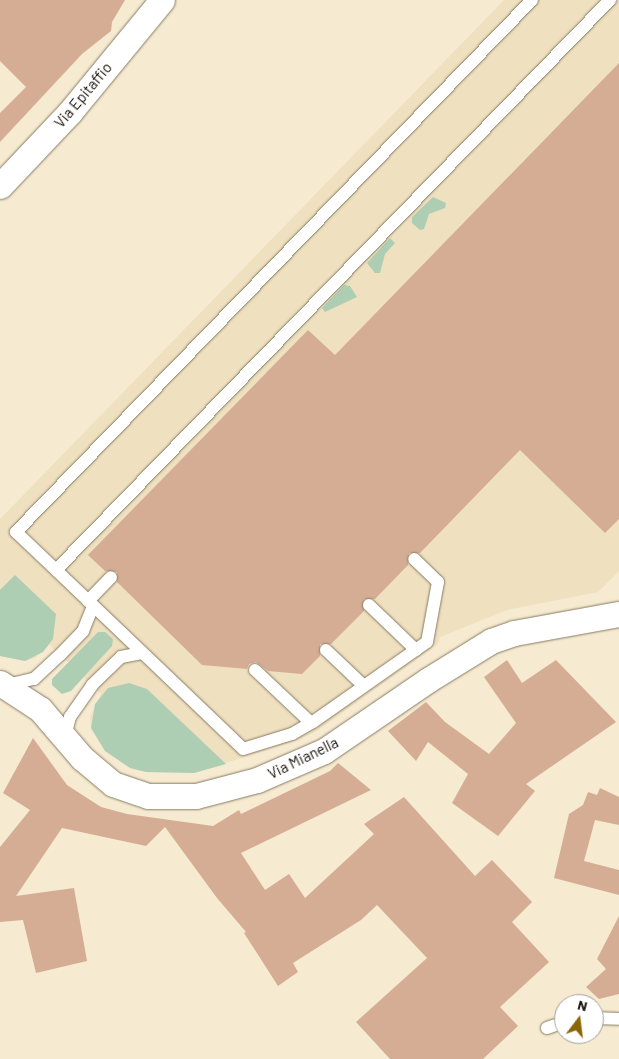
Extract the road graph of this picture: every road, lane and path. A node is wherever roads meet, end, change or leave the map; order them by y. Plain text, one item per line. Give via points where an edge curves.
1 (162, 0) edge
2 (532, 0) edge
3 (610, 0) edge
4 (0, 186) edge
5 (414, 559) dead end
6 (56, 570) junction
7 (111, 577) dead end
8 (91, 604) junction
9 (369, 606) dead end
10 (619, 614) edge
11 (326, 650) dead end
12 (416, 650) junction
13 (142, 653) junction
14 (255, 670) dead end
15 (2, 684) edge
16 (364, 686) junction
17 (311, 723) junction
18 (65, 737) junction
19 (604, 1018) edge
20 (619, 1019) edge
21 (554, 1025) edge
22 (546, 1028) dead end

1 - 4 street, Via Epitaffio via 70,112
2 - 6 lane via 16,532
3 - 6 lane
5 - 12 lane via 438,582 427,642
6 - 8 lane
7 - 8 lane
8 - 13 lane
8 - 15 lane via 82,631 34,679
9 - 12 lane
10 - 18 street, Via Mianella via 514,633 491,641 324,751 232,788 169,798 130,792 97,773
11 - 16 lane
12 - 16 lane
13 - 17 lane via 243,749 292,734
13 - 18 lane via 121,657 92,685 70,717
14 - 17 lane
15 - 18 street, Via Mianella via 40,709
16 - 17 lane
19 - 20 lane
21 - 22 lane

